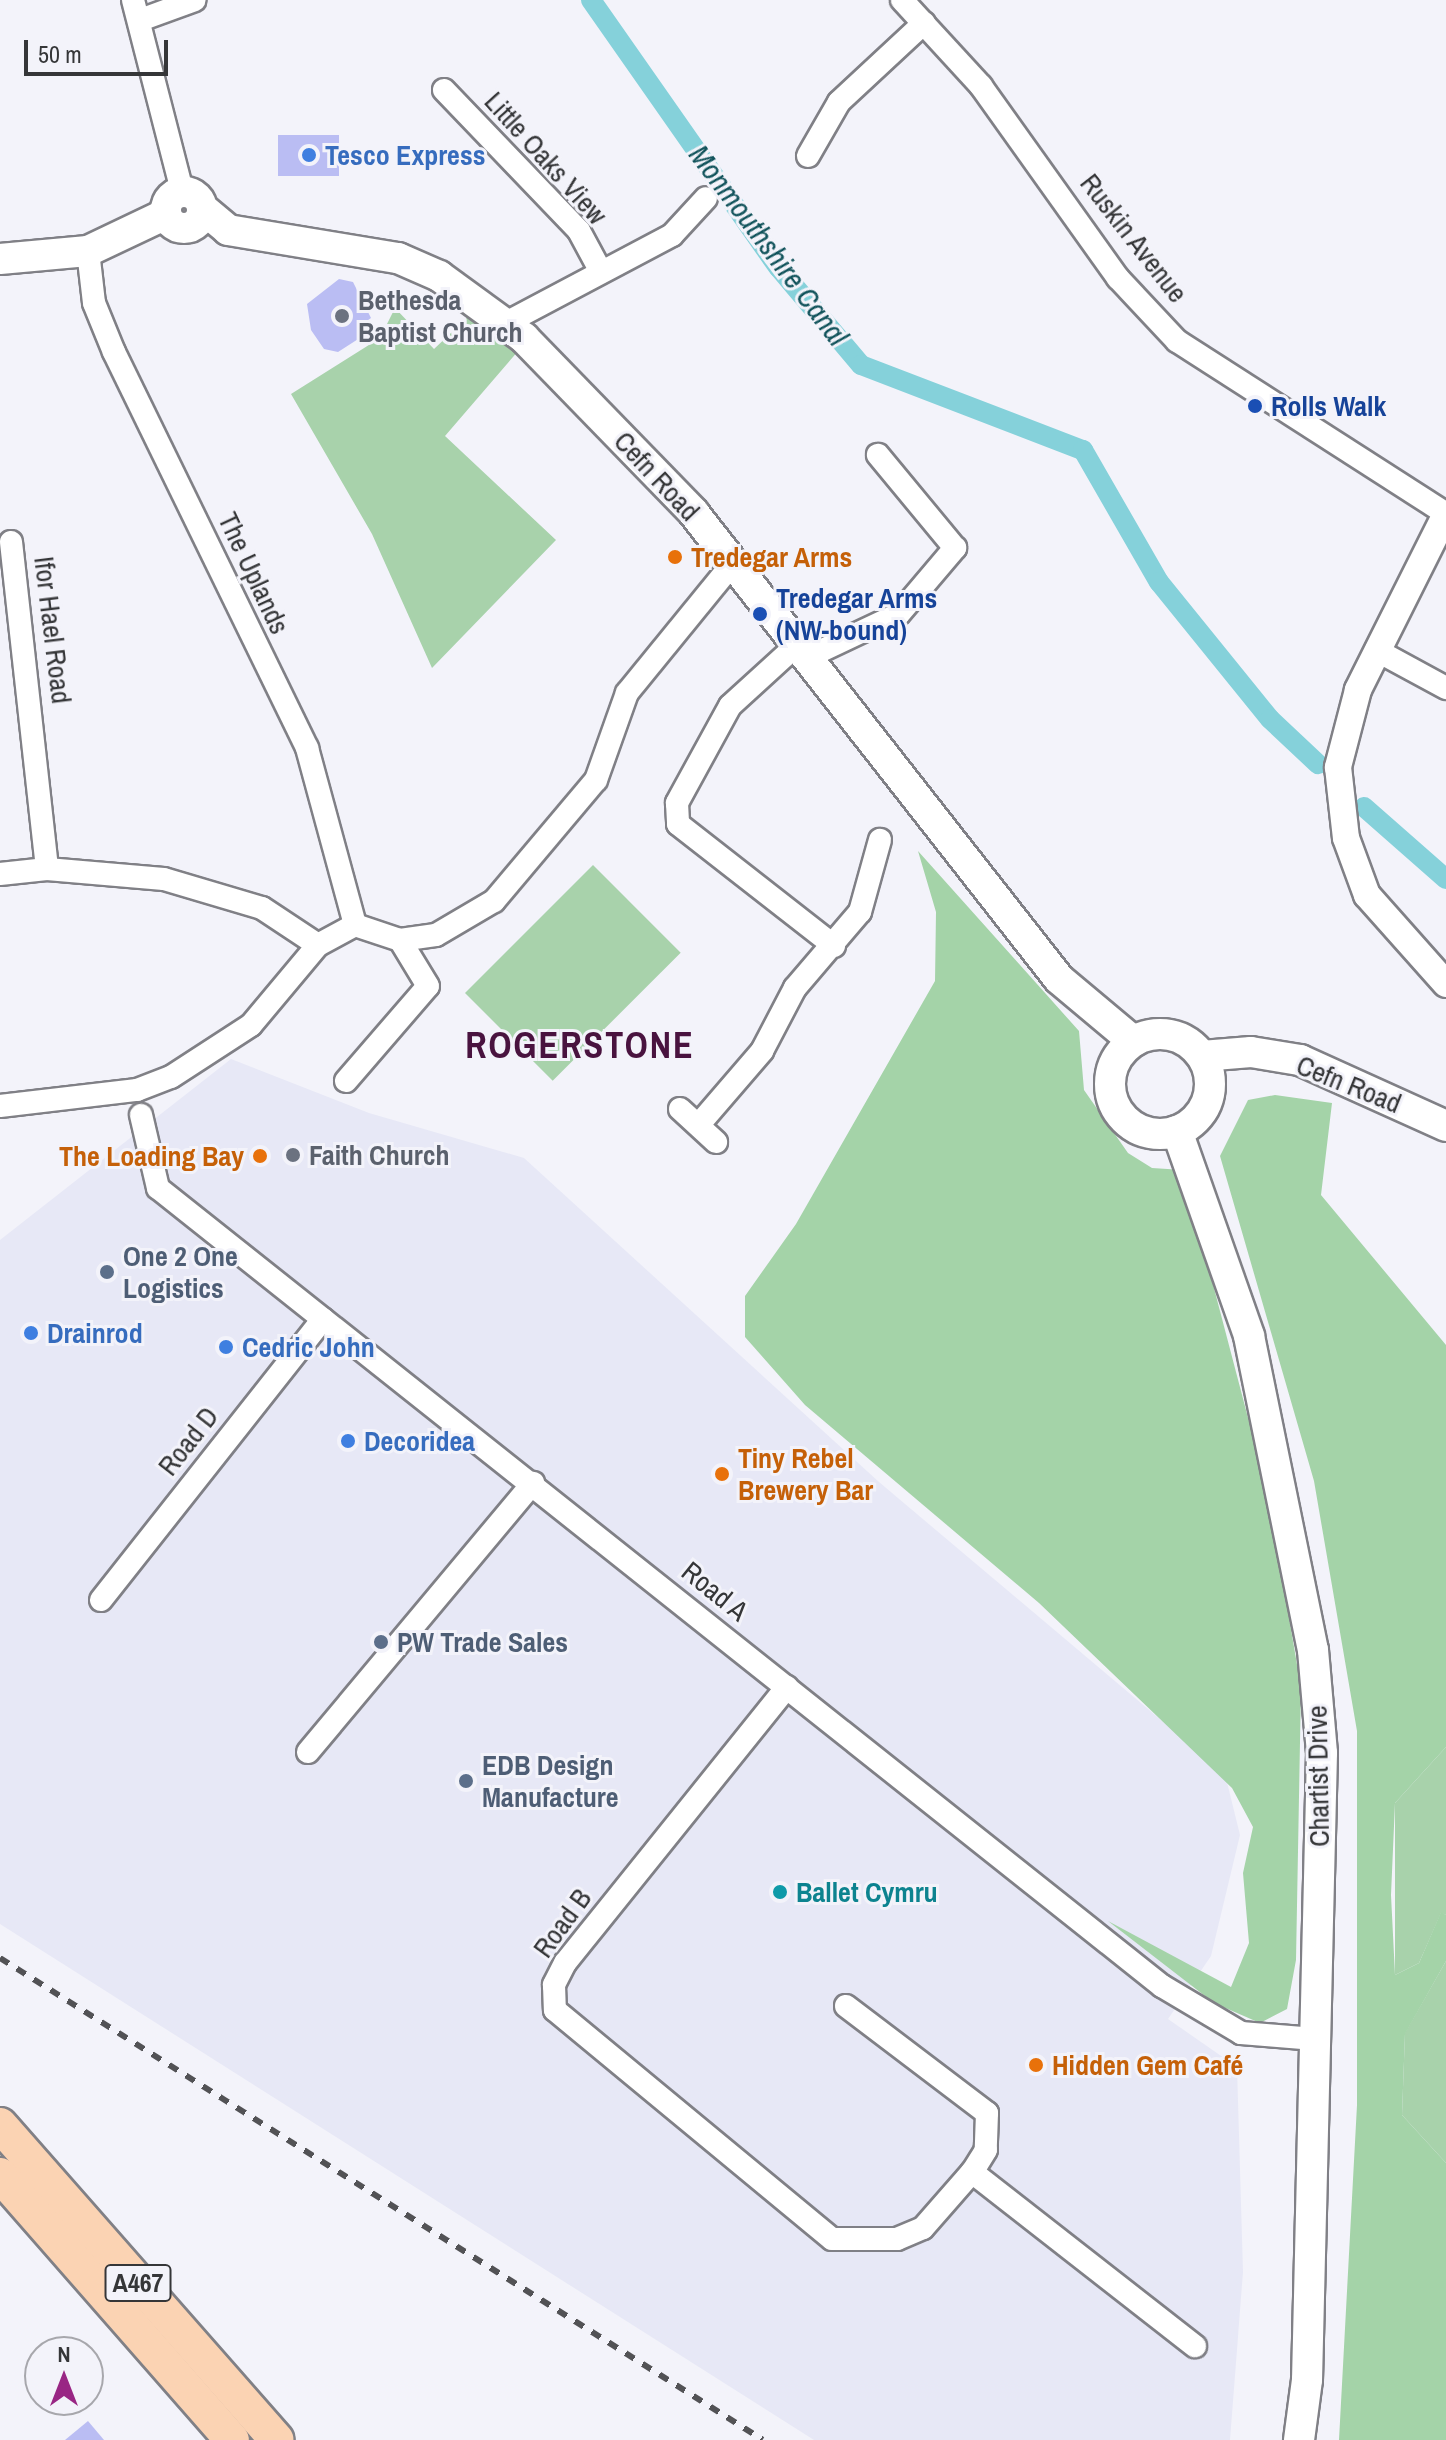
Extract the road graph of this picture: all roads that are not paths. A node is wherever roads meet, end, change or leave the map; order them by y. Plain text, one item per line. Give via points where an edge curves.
1 (195, 0) edge
2 (902, 0) edge
3 (138, 9) edge
4 (924, 23) junction
5 (444, 90) dead end
6 (808, 156) dead end
7 (706, 198) dead end
8 (184, 204) junction
9 (88, 251) junction
10 (0, 259) edge
11 (600, 270) junction
12 (506, 323) junction
13 (878, 455) dead end
14 (1446, 514) edge
15 (11, 542) dead end
16 (734, 562) junction
17 (804, 650) junction
18 (1376, 650) junction
19 (1446, 688) edge
20 (880, 840) dead end
21 (47, 869) junction
22 (0, 874) edge
23 (355, 925) junction
24 (400, 940) junction
25 (318, 945) junction
26 (834, 946) junction
27 (1446, 984) edge
28 (1133, 1041) junction
29 (1202, 1056) junction
30 (346, 1081) dead end
31 (0, 1106) edge
32 (680, 1109) dead end
33 (141, 1115) dead end
34 (701, 1122) junction
35 (1446, 1126) edge
36 (1177, 1131) junction
37 (716, 1142) dead end
38 (323, 1319) junction
39 (533, 1483) junction
40 (101, 1600) dead end
41 (787, 1687) junction
42 (308, 1752) dead end
43 (846, 2006) dead end
44 (1315, 2039) junction
45 (0, 2125) edge
46 (972, 2172) junction
47 (0, 2178) edge
48 (123, 2265) junction
49 (1195, 2346) dead end
50 (214, 2440) edge
51 (232, 2440) edge
52 (277, 2440) edge
53 (300, 2440) edge
54 (1299, 2440) edge

1 - 3 street
2 - 4 street, Ruskin Avenue
3 - 8 street
4 - 6 street via 839,102
4 - 14 street, Ruskin Avenue via 981,86 1118,278 1177,341
5 - 11 street, Little Oaks View via 579,231
7 - 11 street via 672,235
8 - 9 main road
8 - 12 main road, Cefn Road via 228,230 398,258 439,276
9 - 10 main road
9 - 23 street, The Uplands via 94,303 114,352 307,748
11 - 12 street
12 - 16 main road, Cefn Road
13 - 17 street via 955,548 899,614
14 - 18 street, Ruskin Avenue
15 - 21 street, Ifor Hael Road
16 - 17 main road, Cefn Road
16 - 24 street via 627,693 596,780 553,836 494,901 436,935
17 - 26 street via 730,706 677,803 678,824
17 - 28 main road, Cefn Road via 1059,979
18 - 19 street
18 - 27 street, Ruskin Avenue via 1341,750 1346,838 1367,895 1391,930
20 - 26 street via 860,912
21 - 22 street
21 - 25 street via 120,872 207,889 262,908
23 - 24 street
23 - 25 street
24 - 30 street via 428,986
25 - 31 street via 251,1025 171,1077 137,1090
26 - 34 street via 795,988 762,1051
28 - 29 main road via 1174,1036
28 - 36 main road via 1111,1068 1116,1111 1133,1127
29 - 35 main road, Cefn Road via 1251,1052 1300,1060
29 - 36 main road via 1208,1099
32 - 34 street
33 - 38 street, Road A via 158,1188
34 - 37 street
36 - 44 main road, Chartist Drive via 1249,1336 1313,1650 1322,1753
38 - 39 street, Road A
38 - 40 street, Road D
39 - 41 street, Road A
39 - 42 street
41 - 44 street, Road A via 1209,2018 1241,2033
41 - 46 street, Road B via 565,1963 552,1997 555,2010 832,2239 861,2243 923,2228
43 - 46 street via 987,2113 986,2150
44 - 54 main road, Chartist Drive via 1307,2380
45 - 48 main road, A467
46 - 49 street
47 - 50 main road
47 - 51 main road, A467
48 - 52 main road, A467
48 - 53 main road

